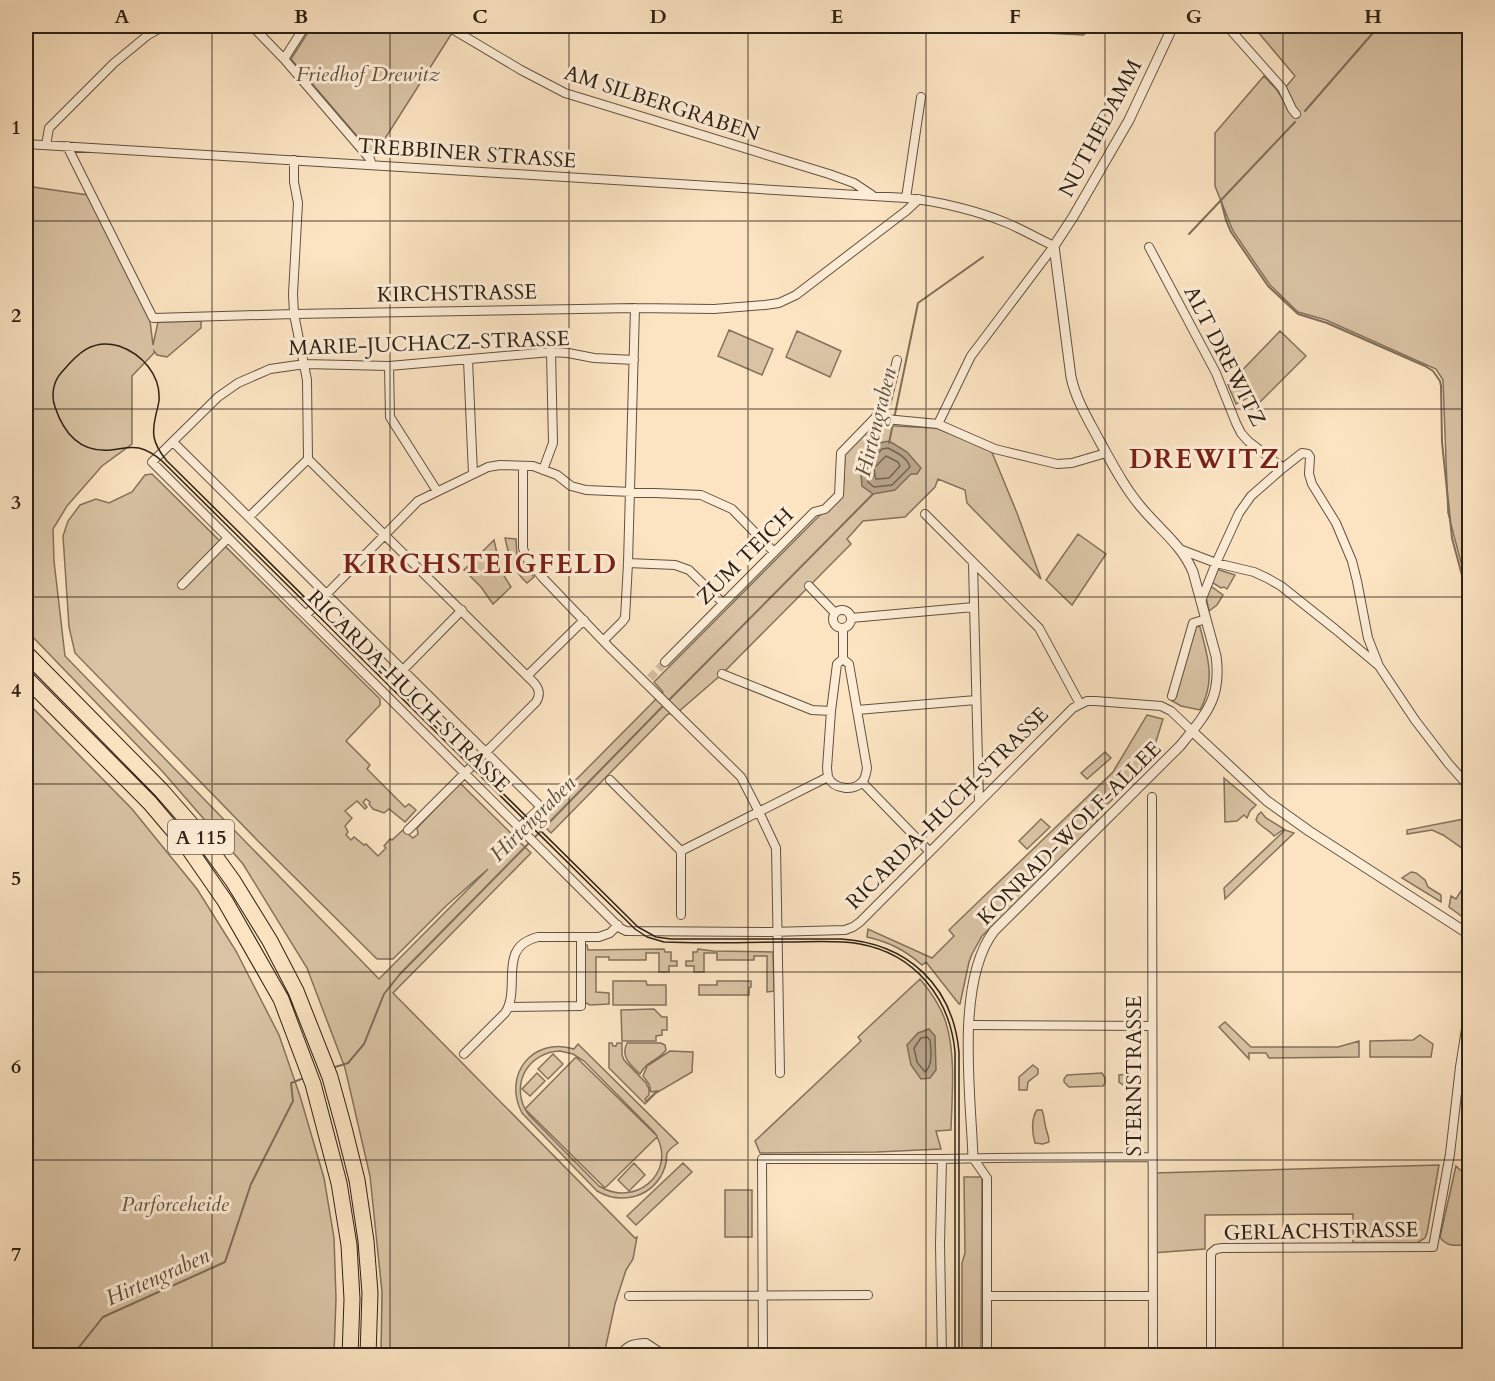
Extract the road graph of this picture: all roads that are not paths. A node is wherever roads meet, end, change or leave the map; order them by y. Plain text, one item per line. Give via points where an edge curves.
1 (164, 26) edge
2 (252, 26) edge
3 (305, 26) edge
4 (447, 26) edge
5 (1173, 26) edge
6 (1227, 26) edge
7 (284, 59) junction
8 (921, 97) dead end
9 (1296, 114) dead end
10 (26, 144) edge
11 (46, 145) junction
12 (67, 146) junction
13 (294, 160) junction
14 (372, 165) junction
15 (874, 196) junction
16 (906, 198) junction
17 (919, 199) junction
18 (1054, 246) junction
19 (1149, 247) dead end
20 (635, 308) junction
21 (294, 314) junction
22 (551, 352) junction
23 (468, 360) junction
24 (634, 360) junction
25 (897, 360) dead end
26 (305, 364) junction
27 (389, 366) junction
28 (879, 418) junction
29 (938, 424) junction
30 (172, 442) junction
31 (1106, 453) junction
32 (308, 459) junction
33 (152, 462) joint
34 (523, 466) junction
35 (1283, 468) junction
36 (543, 470) junction
37 (473, 474) junction
38 (437, 491) junction
39 (629, 492) junction
40 (925, 514) dead end
41 (249, 518) junction
42 (385, 535) junction
43 (228, 538) junction
44 (1182, 550) junction
45 (774, 552) junction
46 (973, 562) junction
47 (628, 563) junction
48 (1216, 563) junction
49 (182, 585) dead end
50 (809, 586) dead end
51 (326, 594) junction
52 (1201, 602) junction
53 (723, 603) junction
54 (974, 607) junction
55 (462, 610) junction
56 (835, 613) junction
57 (306, 615) junction
58 (851, 618) junction
59 (1206, 619) junction
60 (584, 620) junction
61 (843, 628) junction
62 (604, 640) junction
63 (26, 653) edge
64 (843, 659) junction
65 (665, 662) tunnel mouth
66 (1379, 666) junction
67 (403, 670) junction
68 (722, 674) dead end
69 (527, 676) junction
70 (26, 678) edge
71 (1172, 696) dead end
72 (976, 700) junction
73 (1080, 704) junction
74 (857, 710) junction
75 (831, 711) junction
76 (1192, 730) junction
77 (486, 752) junction
78 (465, 773) junction
79 (828, 777) junction
80 (610, 780) dead end
81 (862, 783) junction
82 (1470, 788) edge
83 (1152, 796) dead end
84 (979, 802) junction
85 (759, 812) junction
86 (408, 830) dead end
87 (523, 830) junction
88 (681, 851) junction
89 (930, 852) junction
90 (681, 915) dead end
91 (618, 925) junction
92 (778, 932) junction
93 (1470, 935) edge
94 (580, 937) junction
95 (1470, 1004) edge
96 (509, 1007) junction
97 (969, 1026) junction
98 (1152, 1026) junction
99 (464, 1054) dead end
100 (780, 1073) dead end
101 (1152, 1157) junction
102 (973, 1158) junction
103 (942, 1159) junction
104 (763, 1295) junction
105 (868, 1295) dead end
106 (629, 1296) dead end
107 (987, 1296) junction
108 (1153, 1296) junction
109 (350, 1356) edge
110 (368, 1356) edge
111 (620, 1356) edge
112 (658, 1356) edge
113 (763, 1356) edge
114 (942, 1356) edge
115 (987, 1356) edge
116 (1153, 1356) edge
117 (1211, 1356) edge

1 - 11 street via 114,63 49,128
2 - 7 street
3 - 7 street
4 - 15 street, AM SILBERGRABEN via 565,93 837,177
5 - 18 street, NUTHEDAMM via 1129,120
6 - 9 street via 1282,88
7 - 14 street
8 - 16 street
10 - 11 street, TREBBINER STRASSE
11 - 12 street, TREBBINER STRASSE
12 - 13 street, TREBBINER STRASSE
12 - 21 street, KIRCHSTRASSE via 153,318
13 - 14 street, TREBBINER STRASSE
13 - 21 street via 298,203
14 - 15 street, TREBBINER STRASSE
15 - 16 street, TREBBINER STRASSE
16 - 17 street, TREBBINER STRASSE
17 - 18 street, TREBBINER STRASSE via 1006,223
17 - 20 street, KIRCHSTRASSE via 823,275 779,303 714,309
18 - 29 street via 971,356
18 - 31 street via 1074,389
19 - 35 street, ALT DREWITZ via 1216,373 1241,433
20 - 21 street, KIRCHSTRASSE
20 - 24 street
21 - 26 street
22 - 23 street, MARIE-JUCHACZ-STRASSE
22 - 24 street, MARIE-JUCHACZ-STRASSE
22 - 36 street via 553,443
23 - 27 street, MARIE-JUCHACZ-STRASSE
23 - 37 street
24 - 39 street
25 - 28 street, ZUM TEICH
26 - 27 street, MARIE-JUCHACZ-STRASSE
26 - 30 street, MARIE-JUCHACZ-STRASSE via 270,369 238,383
26 - 32 street
27 - 38 street via 390,417
28 - 29 street
28 - 45 street, ZUM TEICH via 841,453 839,495 825,509 814,512
29 - 31 street via 994,449 1058,465
30 - 33 street, MARIE-JUCHACZ-STRASSE
30 - 41 street
31 - 44 street via 1135,499
32 - 41 street
32 - 42 street
33 - 43 street, RICARDA-HUCH-STRASSE
34 - 36 street
34 - 37 street via 494,465
34 - 60 street via 526,557
35 - 48 street via 1245,504
35 - 66 street via 1302,453 1310,457 1312,484 1336,523 1352,561 1368,638
36 - 39 street via 578,489
37 - 38 street
38 - 42 street via 418,501
39 - 45 street via 701,495 732,509
39 - 47 street
40 - 46 street
41 - 51 street
42 - 51 street
42 - 55 street
43 - 49 street
43 - 57 street, RICARDA-HUCH-STRASSE
44 - 48 street
44 - 52 street
45 - 53 street, ZUM TEICH
46 - 54 street
46 - 73 street via 1039,628
47 - 53 street via 675,565 689,570
47 - 62 street via 625,618
48 - 52 street
48 - 66 street via 1254,572 1281,586
50 - 56 street
51 - 57 street
51 - 67 street
52 - 59 street
53 - 65 street, ZUM TEICH
54 - 58 street
54 - 72 street
55 - 67 street
55 - 69 street
56 - 58 street via 844,610
56 - 61 street via 834,622
57 - 78 street, RICARDA-HUCH-STRASSE
58 - 61 street
59 - 71 street via 1193,623
59 - 76 street via 1216,656 1217,686 1204,717
60 - 62 street
60 - 69 street
61 - 64 street
62 - 85 street via 741,777
63 - 110 highway, A 115 via 196,830 233,881 296,991 330,1077 357,1180 370,1293
64 - 74 street via 849,664
64 - 75 street via 837,664
66 - 82 street
67 - 77 street
68 - 75 street via 812,710
69 - 77 street via 539,690 536,702
70 - 109 highway, A 115 via 150,803 189,849 225,901 281,999 314,1084 339,1183 349,1245
72 - 74 street
72 - 84 street
73 - 76 street, RICARDA-HUCH-STRASSE via 1095,701 1161,706
73 - 84 street, RICARDA-HUCH-STRASSE
74 - 81 street via 867,768
75 - 79 street
76 - 93 street via 1267,801
76 - 97 street, KONRAD-WOLF-ALLEE via 988,938 972,990
77 - 78 street
77 - 87 street via 541,807
78 - 86 street
78 - 87 street, RICARDA-HUCH-STRASSE
79 - 81 street via 839,787
79 - 85 street
80 - 88 street
81 - 89 street
83 - 98 street, STERNSTRASSE
84 - 89 street, RICARDA-HUCH-STRASSE
85 - 88 street
85 - 92 street via 776,848
87 - 91 street, RICARDA-HUCH-STRASSE
88 - 90 street
89 - 92 street, RICARDA-HUCH-STRASSE via 853,927
91 - 92 street, RICARDA-HUCH-STRASSE via 630,932
91 - 94 street via 603,936
92 - 100 street
94 - 96 street via 538,937 521,945 512,964
94 - 96 street via 581,1006
95 - 117 street, GERLACHSTRASSE via 1433,1246 1216,1249 1211,1253
96 - 99 street
97 - 98 street
97 - 102 street, KONRAD-WOLF-ALLEE
98 - 101 street, STERNSTRASSE
101 - 102 street
101 - 108 street, STERNSTRASSE
102 - 103 street
102 - 107 street, KONRAD-WOLF-ALLEE via 987,1178
103 - 104 street via 762,1159
103 - 114 street
104 - 105 street
104 - 106 street
104 - 113 street
107 - 108 street
107 - 115 street, KONRAD-WOLF-ALLEE
108 - 116 street, STERNSTRASSE
111 - 112 street via 625,1348 646,1343

